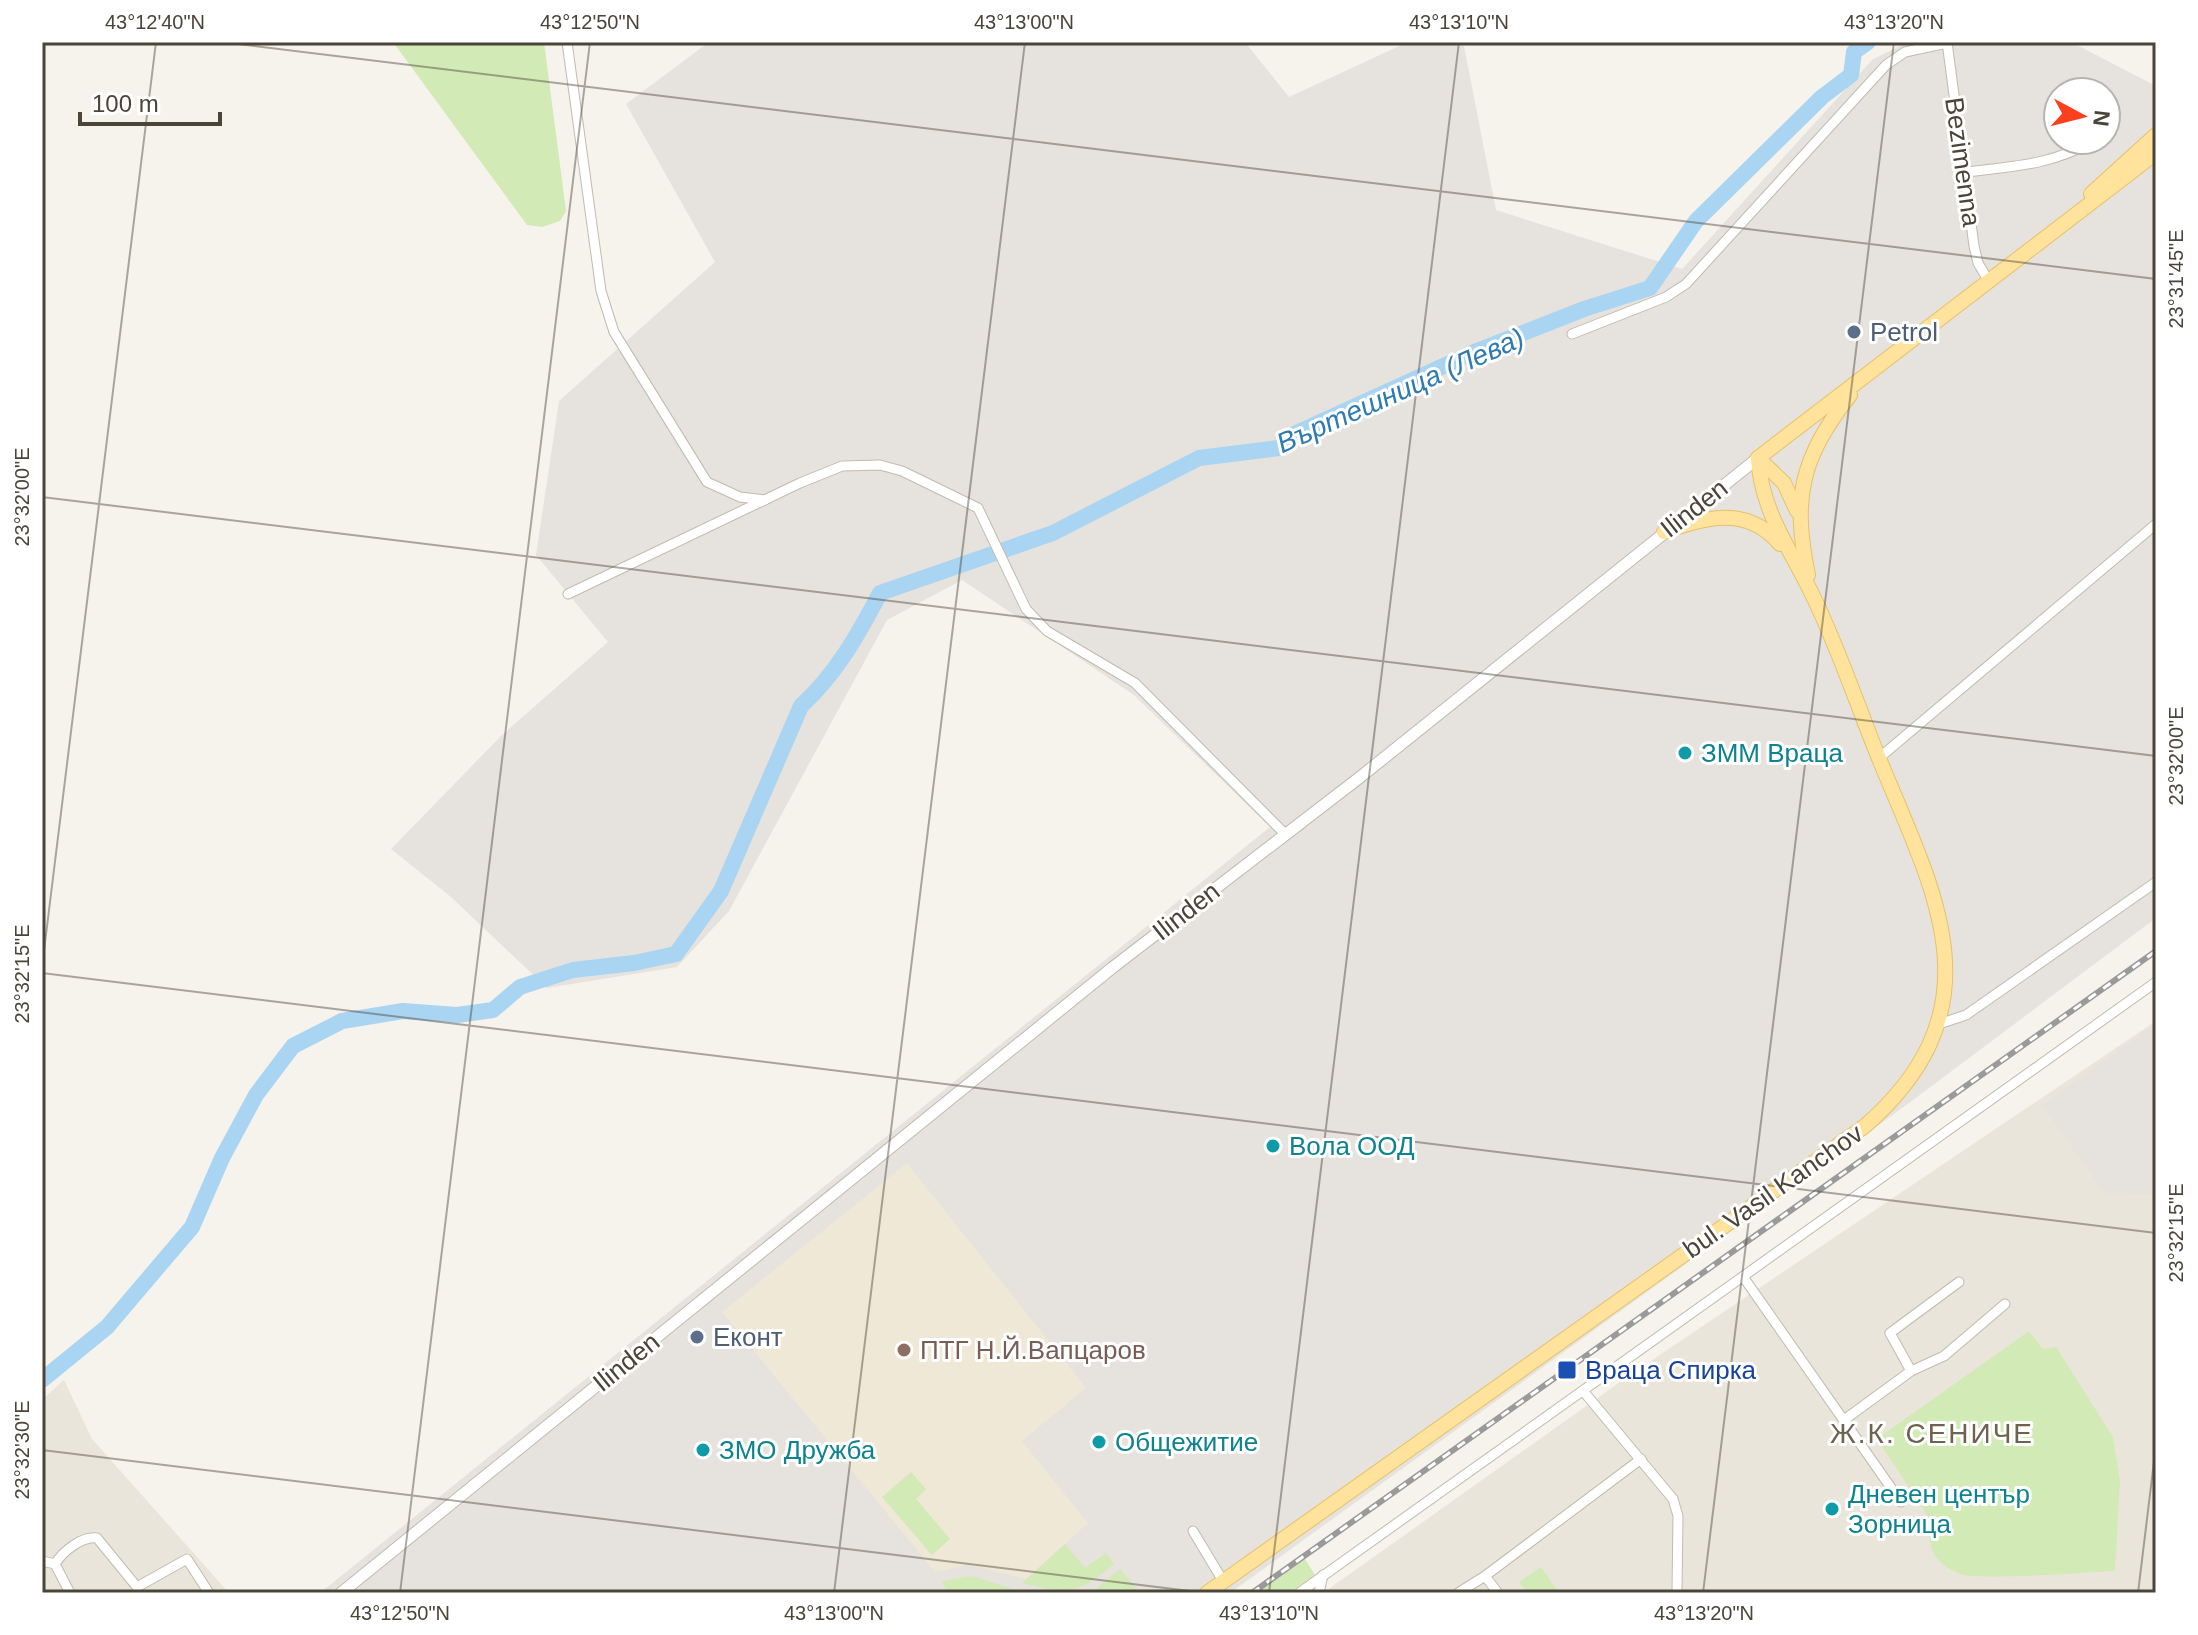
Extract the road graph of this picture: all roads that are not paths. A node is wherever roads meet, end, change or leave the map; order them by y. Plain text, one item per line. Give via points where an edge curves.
1 (567, 42) edge
2 (1947, 43) edge
3 (2156, 135) edge
4 (2156, 153) edge
5 (2065, 156) edge
6 (1965, 172) junction
7 (2040, 239) junction
8 (1988, 280) junction
9 (1572, 334) dead end
10 (1865, 376) junction
11 (1758, 458) junction
12 (765, 500) junction
13 (1799, 514) junction
14 (2156, 524) edge
15 (1664, 532) junction
16 (1795, 561) junction
17 (568, 594) dead end
18 (1812, 594) junction
19 (1879, 758) junction
20 (1285, 834) junction
21 (2156, 882) edge
22 (2156, 982) edge
23 (1936, 1025) junction
24 (1744, 1278) junction
25 (1959, 1282) dead end
26 (2005, 1304) dead end
27 (1911, 1371) junction
28 (1584, 1392) junction
29 (1844, 1420) junction
30 (1641, 1459) junction
31 (1901, 1502) dead end
32 (1193, 1531) dead end
33 (42, 1561) edge
34 (55, 1564) junction
35 (1323, 1575) junction
36 (1485, 1576) junction
37 (1223, 1581) junction
38 (134, 1590) edge
39 (1303, 1592) edge
40 (70, 1593) edge
41 (209, 1593) edge
42 (341, 1593) edge
43 (1207, 1593) edge
44 (1319, 1593) edge
45 (1458, 1593) edge
46 (1498, 1593) edge
47 (1677, 1593) edge

1 - 12 street via 601,291 614,332 707,482 740,497
2 - 6 street, Bezimenna
2 - 9 street via 1905,52 1886,65 1686,284
3 - 7 main road, Ilinden
4 - 7 main road, Ilinden
5 - 6 street
6 - 8 street, Bezimenna via 1976,254
7 - 8 main road, Ilinden
8 - 10 main road, Ilinden
10 - 11 main road, Ilinden
10 - 13 main road, bul. Vasil Kanchov via 1813,447 1803,475
11 - 13 main road via 1784,483
11 - 15 street, Ilinden
11 - 16 main road, bul. Vasil Kanchov via 1763,499
12 - 17 street
12 - 20 street via 842,466 880,465 978,508 1026,609 1047,631 1135,683
13 - 18 main road, bul. Vasil Kanchov
14 - 19 street
15 - 16 main road via 1714,516 1743,518 1764,528
15 - 20 street, Ilinden
16 - 18 main road, bul. Vasil Kanchov
18 - 19 main road, bul. Vasil Kanchov
19 - 23 main road, bul. Vasil Kanchov via 1943,926 1946,975
20 - 42 street, Ilinden
21 - 23 street via 1966,1015
22 - 24 street
23 - 37 main road, bul. Vasil Kanchov via 1913,1071 1865,1126
24 - 28 street
24 - 29 street
25 - 27 street via 1890,1333
26 - 27 street via 1944,1356
27 - 29 street
28 - 30 street
28 - 35 street
29 - 31 street
30 - 36 street
30 - 47 street via 1673,1499 1678,1516
32 - 37 street
33 - 34 street
34 - 38 street via 61,1554 89,1537 97,1538
34 - 40 street
35 - 39 street
35 - 44 street
36 - 45 street
36 - 46 street
37 - 43 main road, bul. Vasil Kanchov
38 - 41 street via 187,1559

